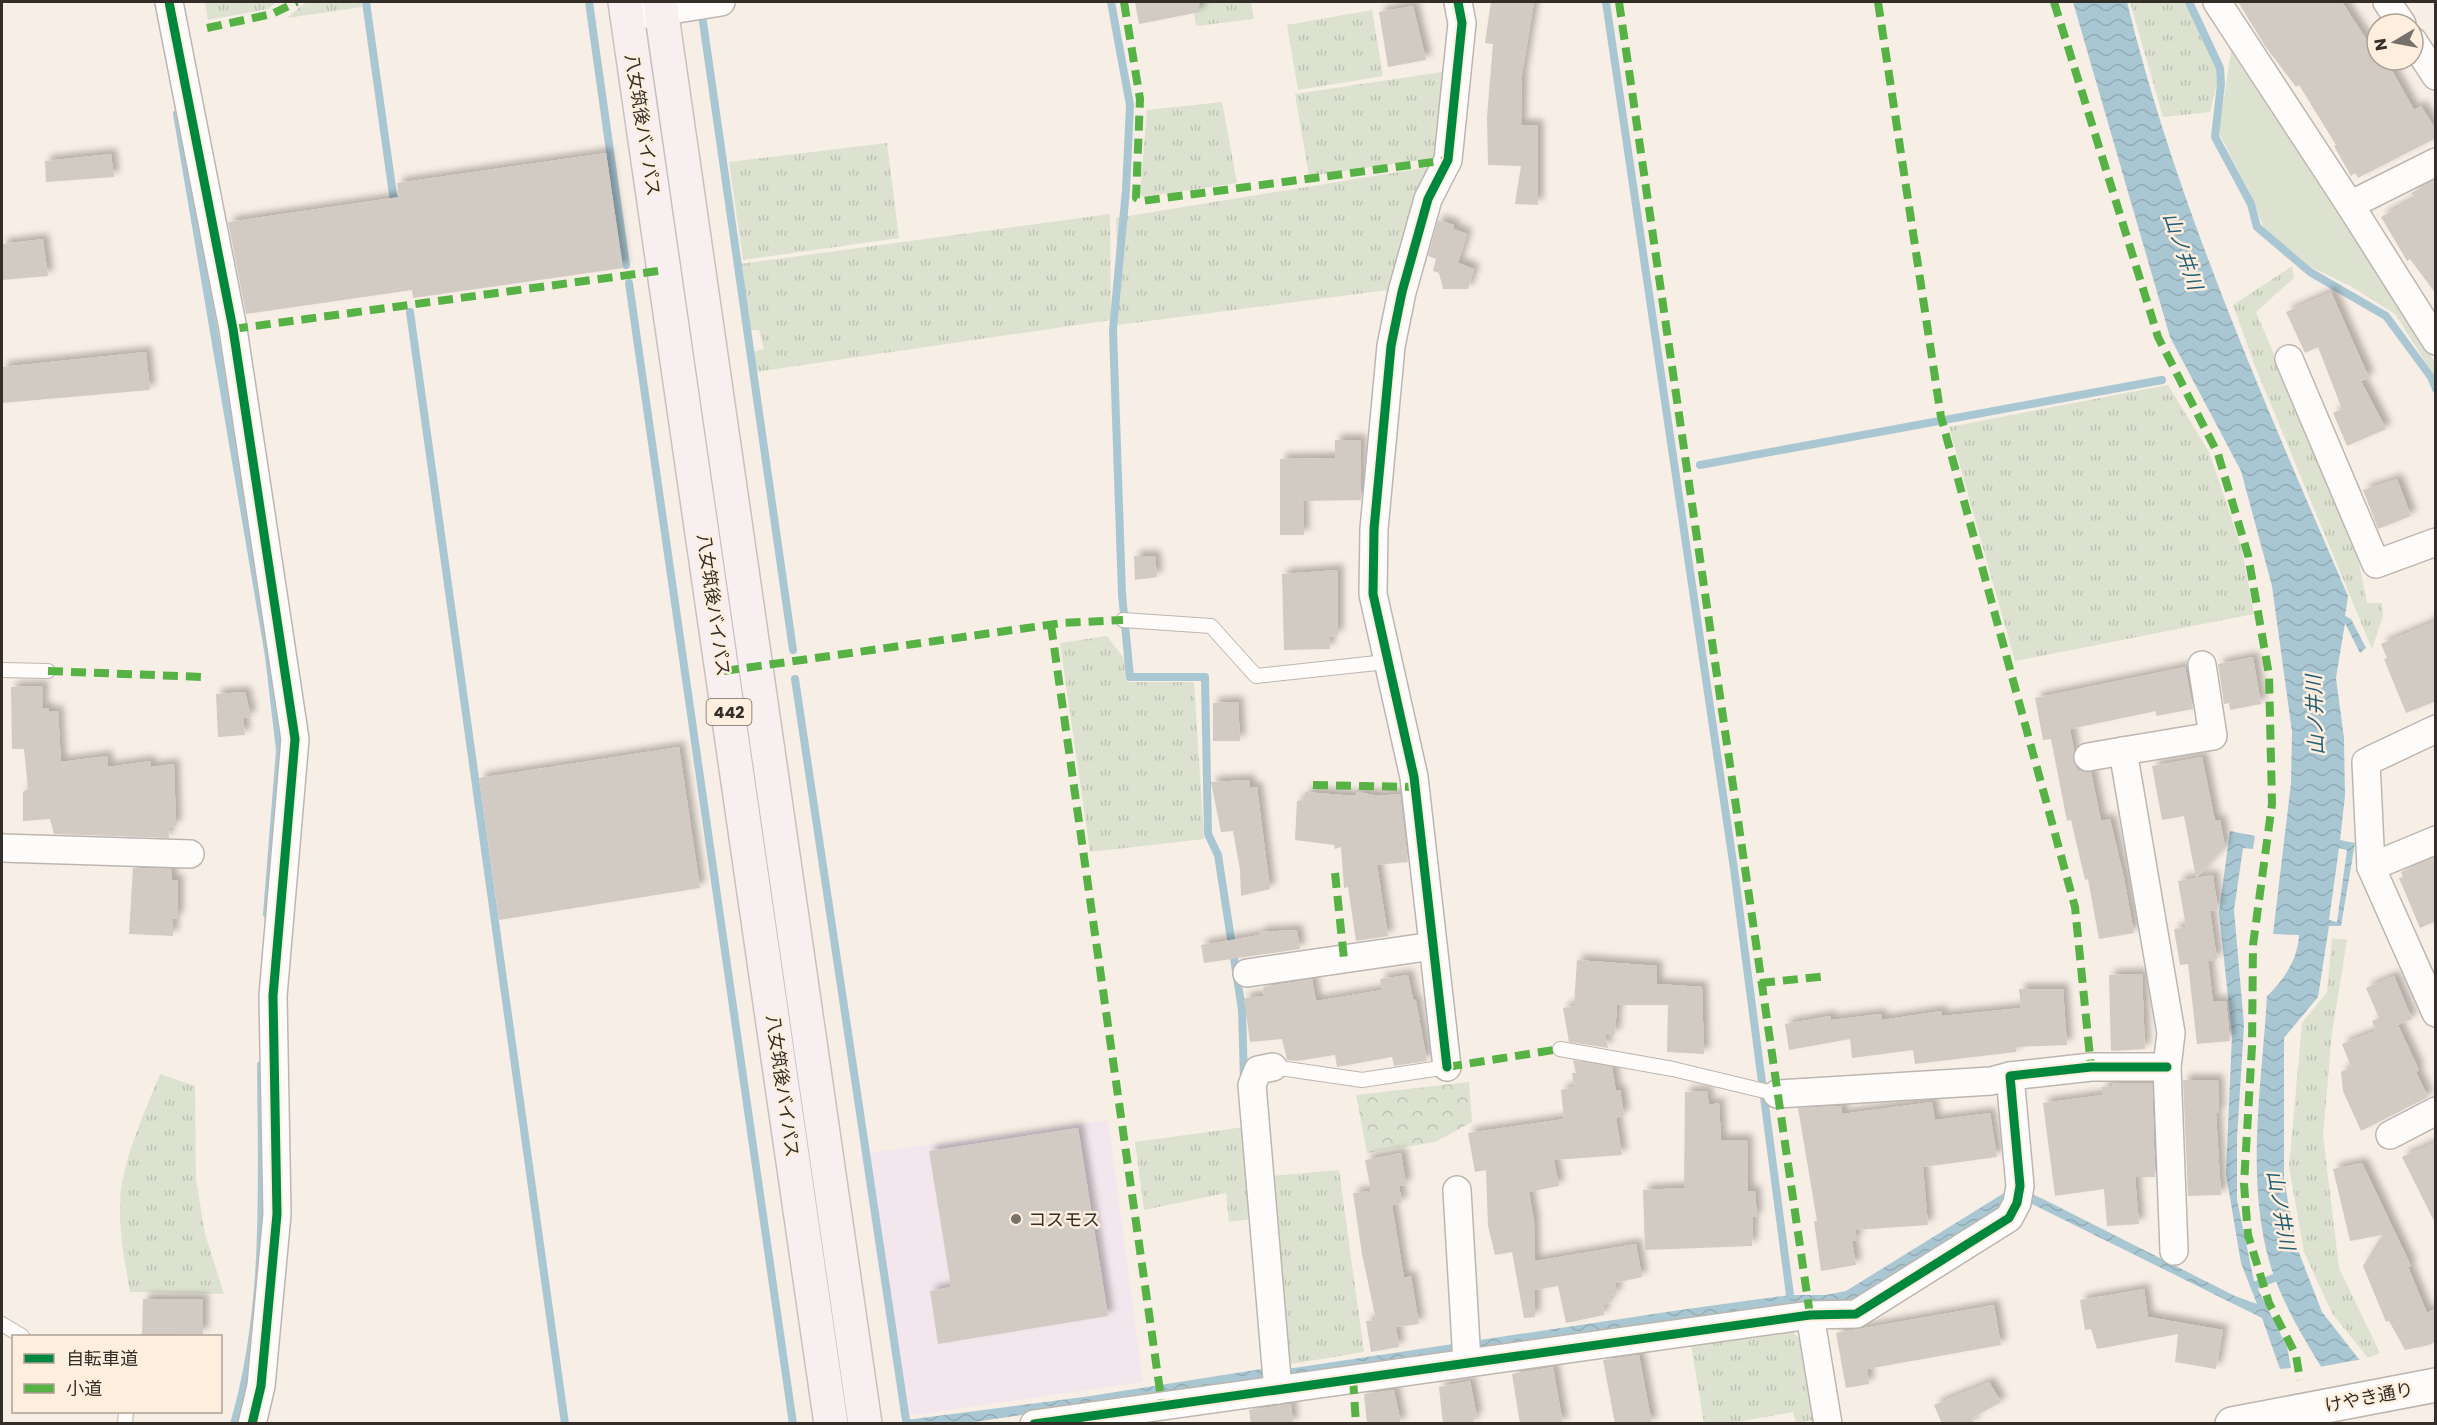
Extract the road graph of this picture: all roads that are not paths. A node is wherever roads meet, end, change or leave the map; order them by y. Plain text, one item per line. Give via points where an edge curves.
1 (169, 2) edge
2 (721, 2) edge
3 (1458, 2) edge
4 (2217, 2) edge
5 (661, 6) edge
6 (626, 9) edge
7 (2425, 59) edge
8 (2436, 76) edge
9 (2436, 162) edge
10 (2350, 205) junction
11 (2436, 341) edge
12 (2289, 359) dead end
13 (2436, 542) edge
14 (1123, 620) dead end
15 (1386, 662) junction
16 (2202, 665) dead end
17 (2, 670) edge
18 (48, 671) dead end
19 (2436, 729) edge
20 (2123, 751) junction
21 (2088, 757) dead end
22 (2436, 840) edge
23 (2, 848) edge
24 (190, 854) dead end
25 (2371, 867) junction
26 (1433, 946) junction
27 (1247, 973) dead end
28 (2436, 1013) edge
29 (1560, 1049) dead end
30 (1273, 1067) joint
31 (1447, 1067) joint
32 (2167, 1067) junction
33 (2010, 1076) junction
34 (1777, 1094) joint
35 (2436, 1112) edge
36 (2390, 1135) dead end
37 (1457, 1190) dead end
38 (2174, 1251) dead end
39 (1810, 1315) junction
40 (2, 1324) edge
41 (20, 1335) edge
42 (1466, 1353) junction
43 (1277, 1379) junction
44 (2428, 1386) edge
45 (2265, 1420) edge
46 (252, 1424) edge
47 (831, 1424) edge
48 (865, 1424) edge
49 (1034, 1424) edge
50 (1828, 1424) edge
51 (2232, 1424) edge

1 - 46 street via 233,329 295,739 273,996 277,1214 261,1386
2 - 5 street
3 - 15 street via 1462,23 1448,160 1428,199 1391,346 1372,594
4 - 10 street
5 - 6 street
5 - 48 highway, 八女筑後バイパス / 442
6 - 47 highway, 八女筑後バイパス / 442
7 - 8 street
9 - 10 street
10 - 11 street
12 - 13 street via 2376,564
14 - 15 lane via 1211,626 1256,676
15 - 26 street via 1414,777
16 - 20 street via 2214,736
17 - 18 lane
19 - 25 street via 2366,762
20 - 21 street
20 - 32 street via 2171,1033
22 - 25 street
23 - 24 street
25 - 28 street
26 - 27 street
26 - 31 street
29 - 34 lane via 1673,1069
30 - 31 lane via 1362,1080
30 - 43 street via 1258,1070 1252,1086
32 - 33 street via 2091,1067
32 - 38 street
33 - 34 street via 1991,1081
33 - 39 street via 2018,1195 2008,1218 1856,1314
35 - 36 street
37 - 42 street
39 - 42 street
39 - 50 street
40 - 41 lane
42 - 43 street
43 - 49 street
44 - 45 street, けやき通り
45 - 51 street, けやき通り

